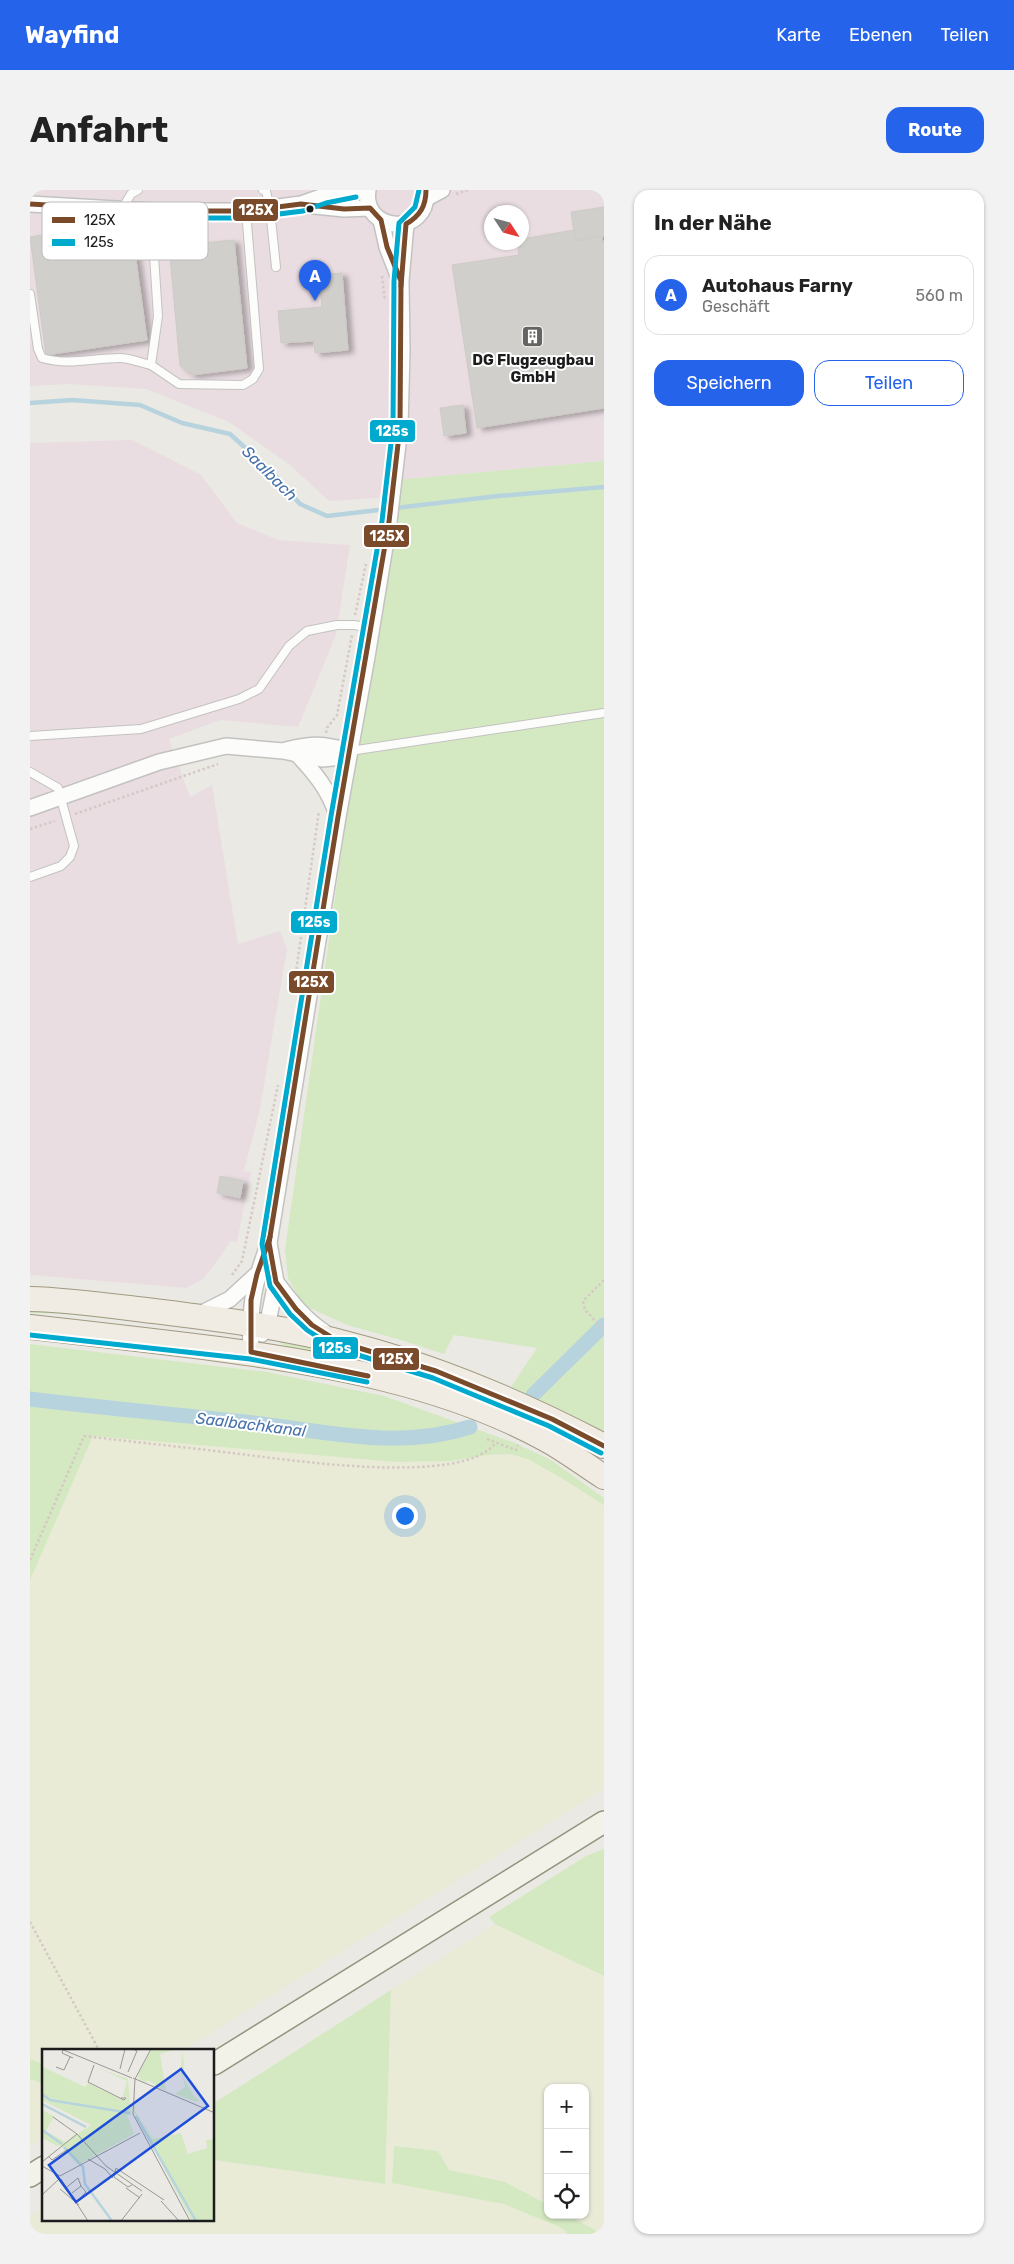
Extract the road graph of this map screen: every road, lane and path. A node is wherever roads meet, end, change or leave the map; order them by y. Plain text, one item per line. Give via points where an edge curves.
1 (138, 190) edge
2 (263, 190) edge
3 (355, 190) edge
4 (368, 190) edge
5 (468, 190) edge
6 (448, 192) edge
7 (426, 194) edge
8 (126, 202) edge
9 (301, 204) junction
10 (370, 208) junction
11 (270, 209) junction
12 (208, 211) edge
13 (246, 211) junction
14 (381, 220) junction
15 (406, 224) junction
16 (154, 260) edge
17 (276, 267) dead end
18 (401, 281) junction
19 (30, 294) edge
20 (151, 365) junction
21 (366, 563) dead end
22 (354, 625) junction
23 (372, 628) junction
24 (604, 713) edge
25 (30, 736) edge
26 (325, 744) junction
27 (350, 751) junction
28 (290, 752) junction
29 (225, 762) dead end
30 (30, 772) edge
31 (61, 798) junction
32 (319, 803) dead end
33 (30, 808) edge
34 (66, 817) junction
35 (338, 817) junction
36 (30, 830) edge
37 (30, 877) edge
38 (294, 988) dead end
39 (279, 1080) dead end
40 (269, 1243) junction
41 (257, 1274) junction
42 (230, 1278) dead end
43 (604, 1280) edge
44 (276, 1282) junction
45 (30, 1299) edge
46 (196, 1316) junction
47 (258, 1325) junction
48 (30, 1327) edge
49 (604, 1330) edge
50 (339, 1342) junction
51 (251, 1352) junction
52 (487, 1439) dead end
53 (511, 1440) dead end
54 (496, 1442) junction
55 (526, 1446) dead end
56 (604, 1446) edge
57 (516, 1450) dead end
58 (604, 1477) edge
59 (30, 1560) edge
60 (604, 1822) edge
61 (30, 1922) edge
62 (98, 2049) edge
63 (215, 2063) edge
64 (42, 2168) edge
65 (30, 2176) edge

1 - 8 lane via 130,194
2 - 11 lane
3 - 9 street
4 - 10 street
5 - 6 path
6 - 7 street
7 - 15 street via 420,214
9 - 10 street via 344,209
9 - 11 street
10 - 14 street
11 - 13 street
11 - 17 lane
12 - 13 street
13 - 20 lane via 259,369 253,380 243,385 178,384
14 - 15 street via 389,224
14 - 18 street via 387,247
15 - 18 street
16 - 20 lane via 158,316
18 - 23 street via 400,428
19 - 20 lane via 42,358 75,362 122,358
21 - 22 path
22 - 23 lane
22 - 25 lane via 306,631 289,646 259,689 239,699 141,729
22 - 26 path via 337,715 327,728
23 - 27 street
24 - 27 lane
26 - 27 street
26 - 28 street via 310,744
27 - 28 street via 334,760
27 - 35 street
28 - 31 street via 226,746 160,762
28 - 35 street via 324,784
29 - 34 path
30 - 31 lane via 58,788
31 - 33 street
31 - 34 lane
32 - 38 path
34 - 36 path
34 - 37 lane via 74,846 70,857 61,866
35 - 40 street
39 - 42 path via 242,1261
40 - 41 street
40 - 44 street
41 - 46 street via 230,1299
41 - 47 street via 251,1300
43 - 49 path via 583,1301 585,1310
44 - 47 street
44 - 50 street via 312,1325
45 - 46 main road
46 - 47 main road
47 - 50 main road
47 - 51 street
48 - 51 main road
50 - 56 main road via 452,1377 552,1419
51 - 58 main road via 343,1369 461,1403 546,1440
52 - 54 path
53 - 55 path
54 - 57 path
54 - 59 path via 482,1455 455,1463 402,1468 349,1466 84,1436
60 - 63 main road
61 - 62 path
64 - 65 main road

